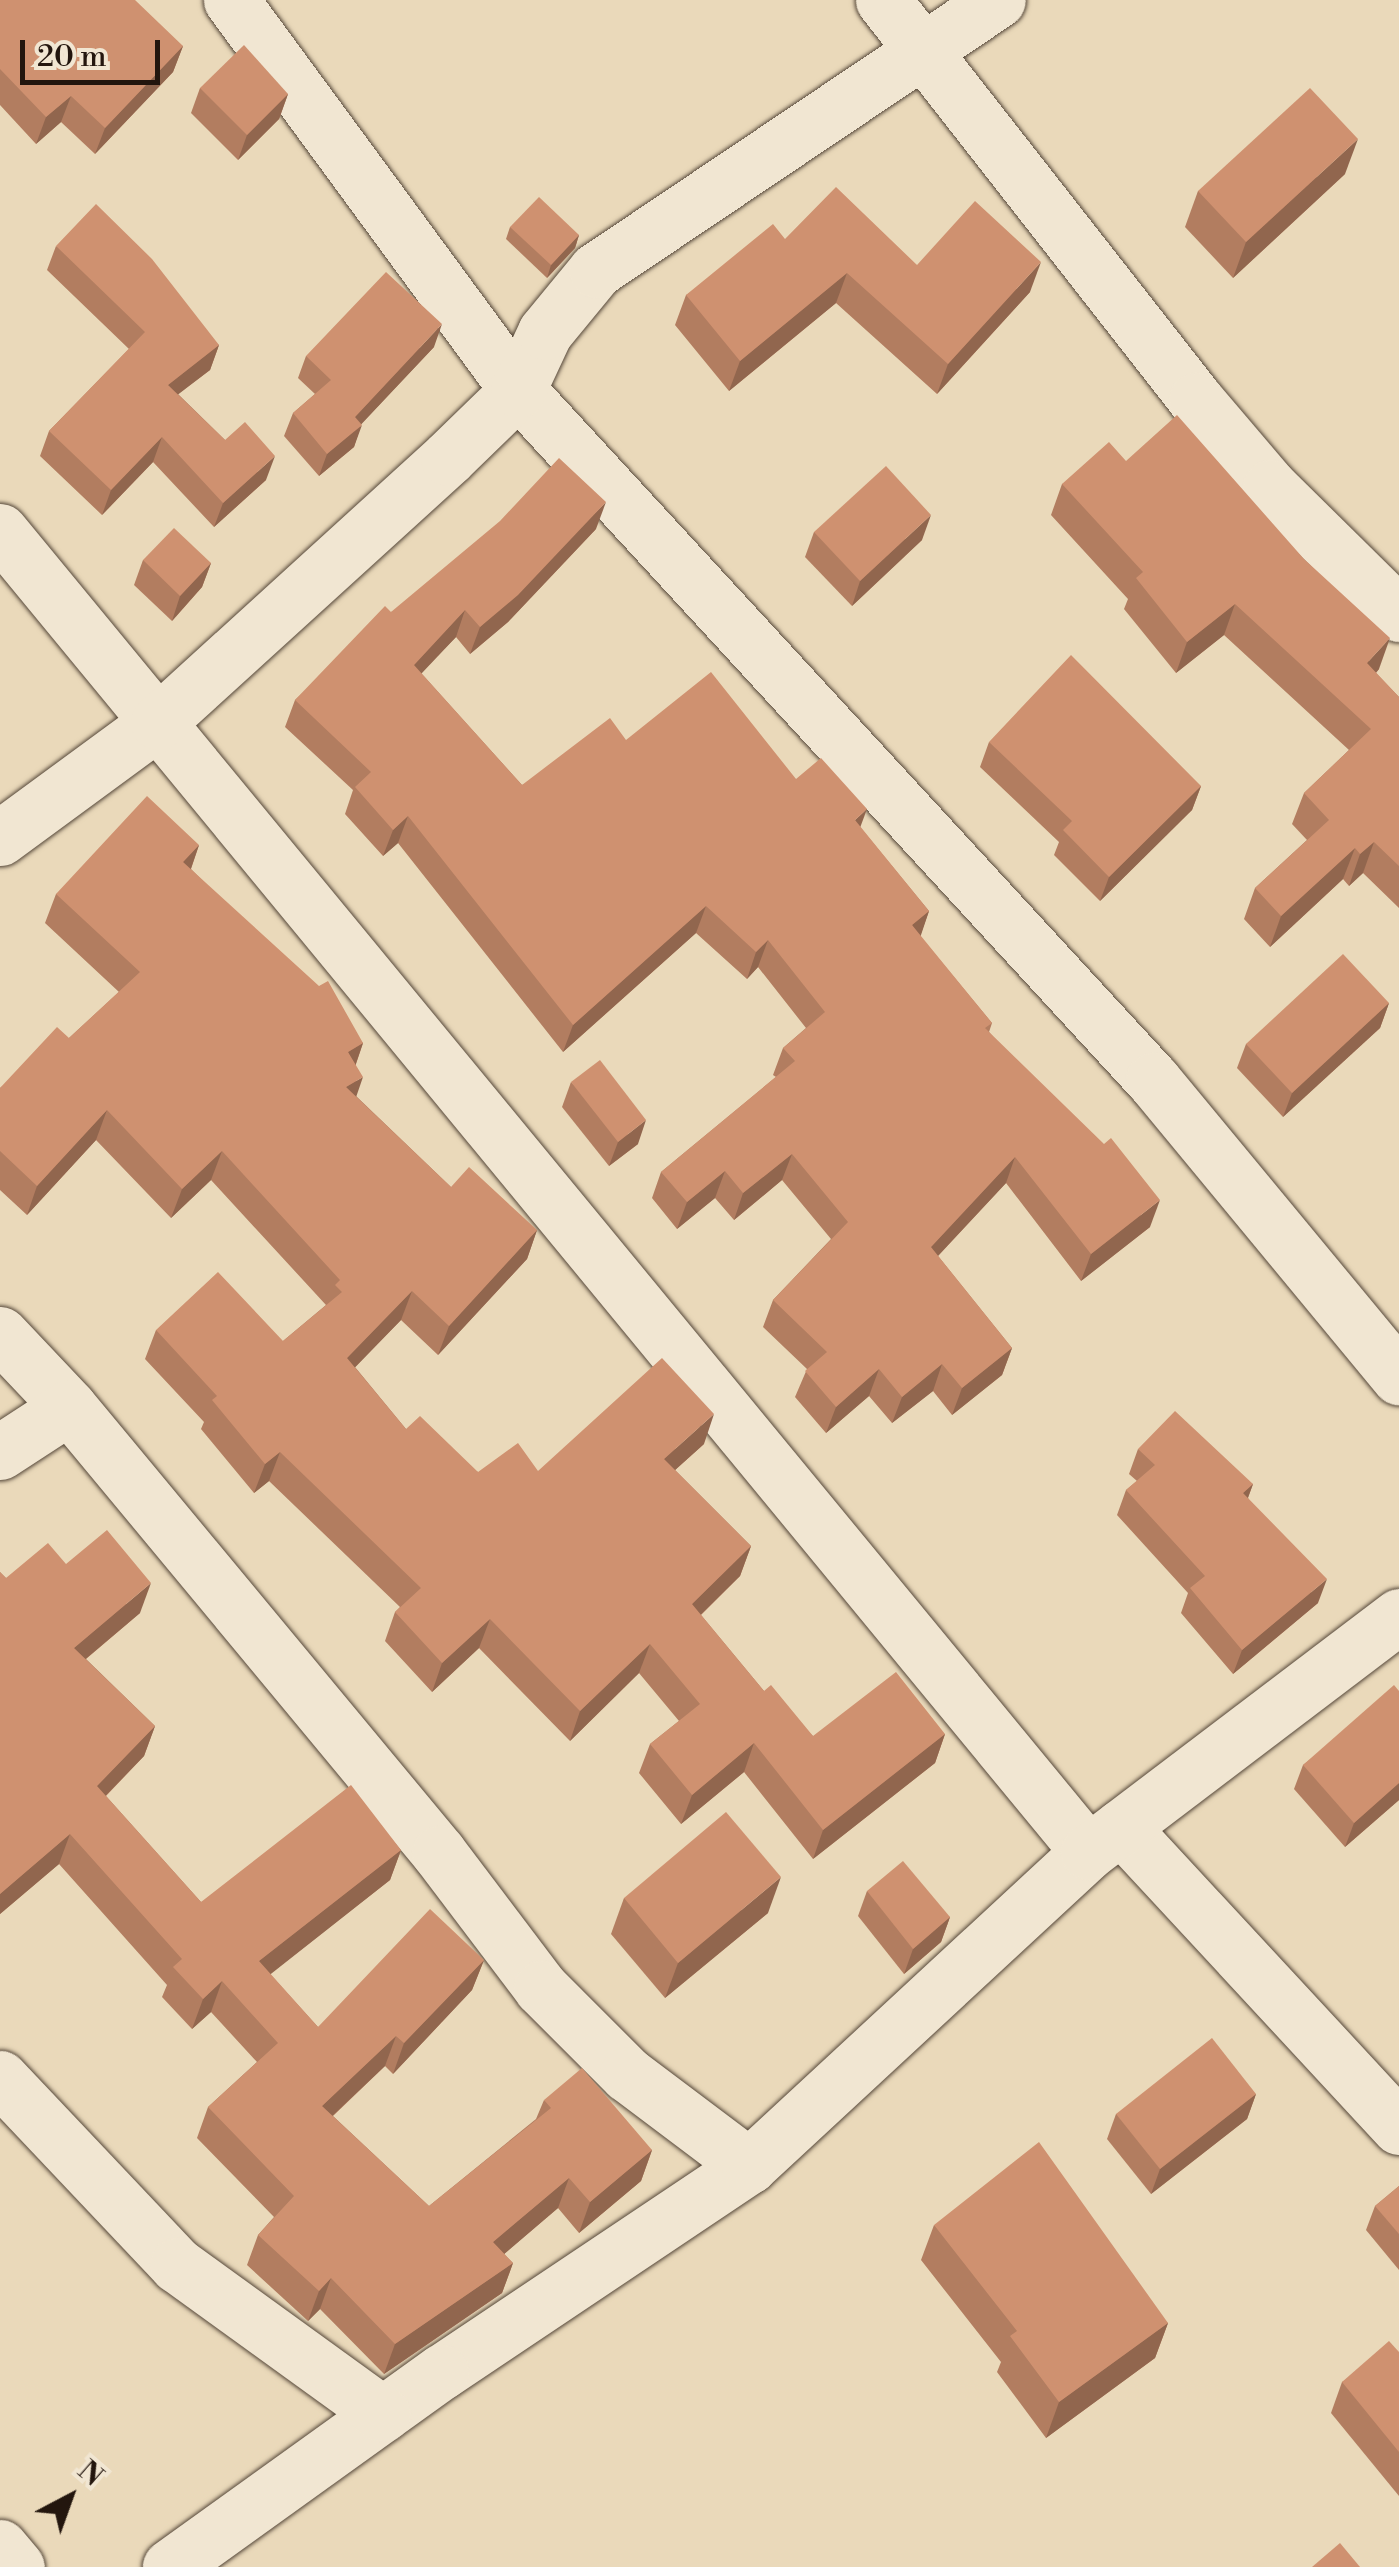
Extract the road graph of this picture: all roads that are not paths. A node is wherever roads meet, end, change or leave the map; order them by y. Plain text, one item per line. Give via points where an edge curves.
1 (231, 0) edge
2 (883, 0) edge
3 (998, 0) edge
4 (920, 48) junction
5 (518, 390) junction
6 (0, 531) edge
7 (1399, 614) edge
8 (158, 722) junction
9 (0, 838) edge
10 (0, 1334) edge
11 (1399, 1377) edge
12 (69, 1407) junction
13 (0, 1452) edge
14 (1399, 1616) edge
15 (1105, 1840) junction
16 (0, 2078) edge
17 (1399, 2128) edge
18 (749, 2166) junction
19 (383, 2414) junction
20 (0, 2548) edge
21 (17, 2567) edge
22 (170, 2567) edge

1 - 5 street
2 - 4 street
3 - 4 street
4 - 5 street via 596,270 545,332
4 - 7 street via 1196,400 1270,486
5 - 8 street
5 - 11 street via 1154,1080
6 - 8 street
8 - 9 street
8 - 15 street
10 - 12 street
12 - 13 street
12 - 18 street via 440,1853 542,1988 627,2074
14 - 15 street
15 - 17 street
15 - 18 street
16 - 19 street via 177,2265
18 - 19 street
19 - 22 street
20 - 21 street

